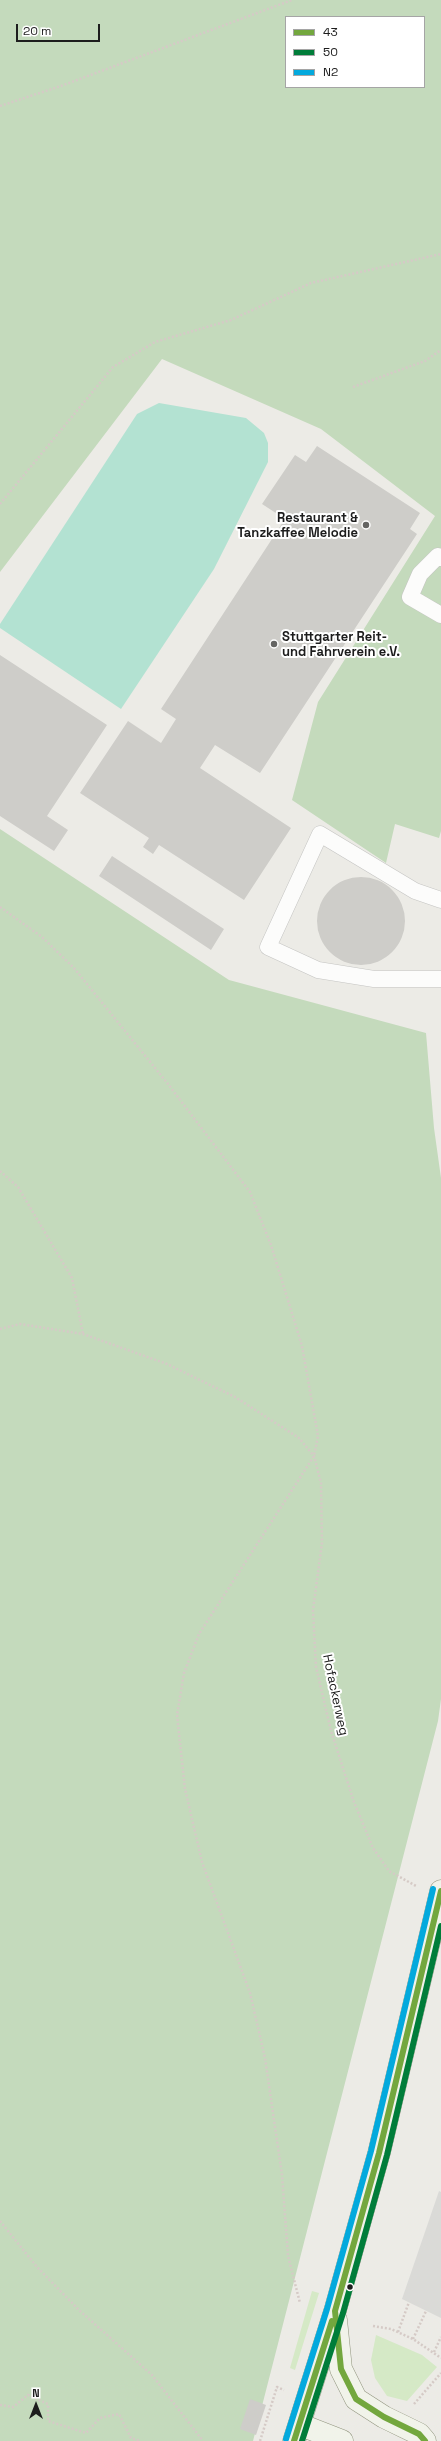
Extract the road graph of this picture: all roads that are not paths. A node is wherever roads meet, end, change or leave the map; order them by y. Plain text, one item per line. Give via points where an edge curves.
1 (441, 558) edge
2 (441, 615) edge
3 (441, 900) edge
4 (441, 979) edge
5 (441, 1891) edge
6 (335, 2311) junction
7 (297, 2433) edge
8 (342, 2441) edge
9 (425, 2441) edge

1 - 2 lane via 438,556 420,574 410,597
3 - 4 lane via 415,890 320,834 268,947 318,970 374,979
5 - 6 main road via 378,2152
6 - 7 main road
6 - 9 main road via 341,2369 356,2399 389,2420 419,2434
7 - 8 main road

